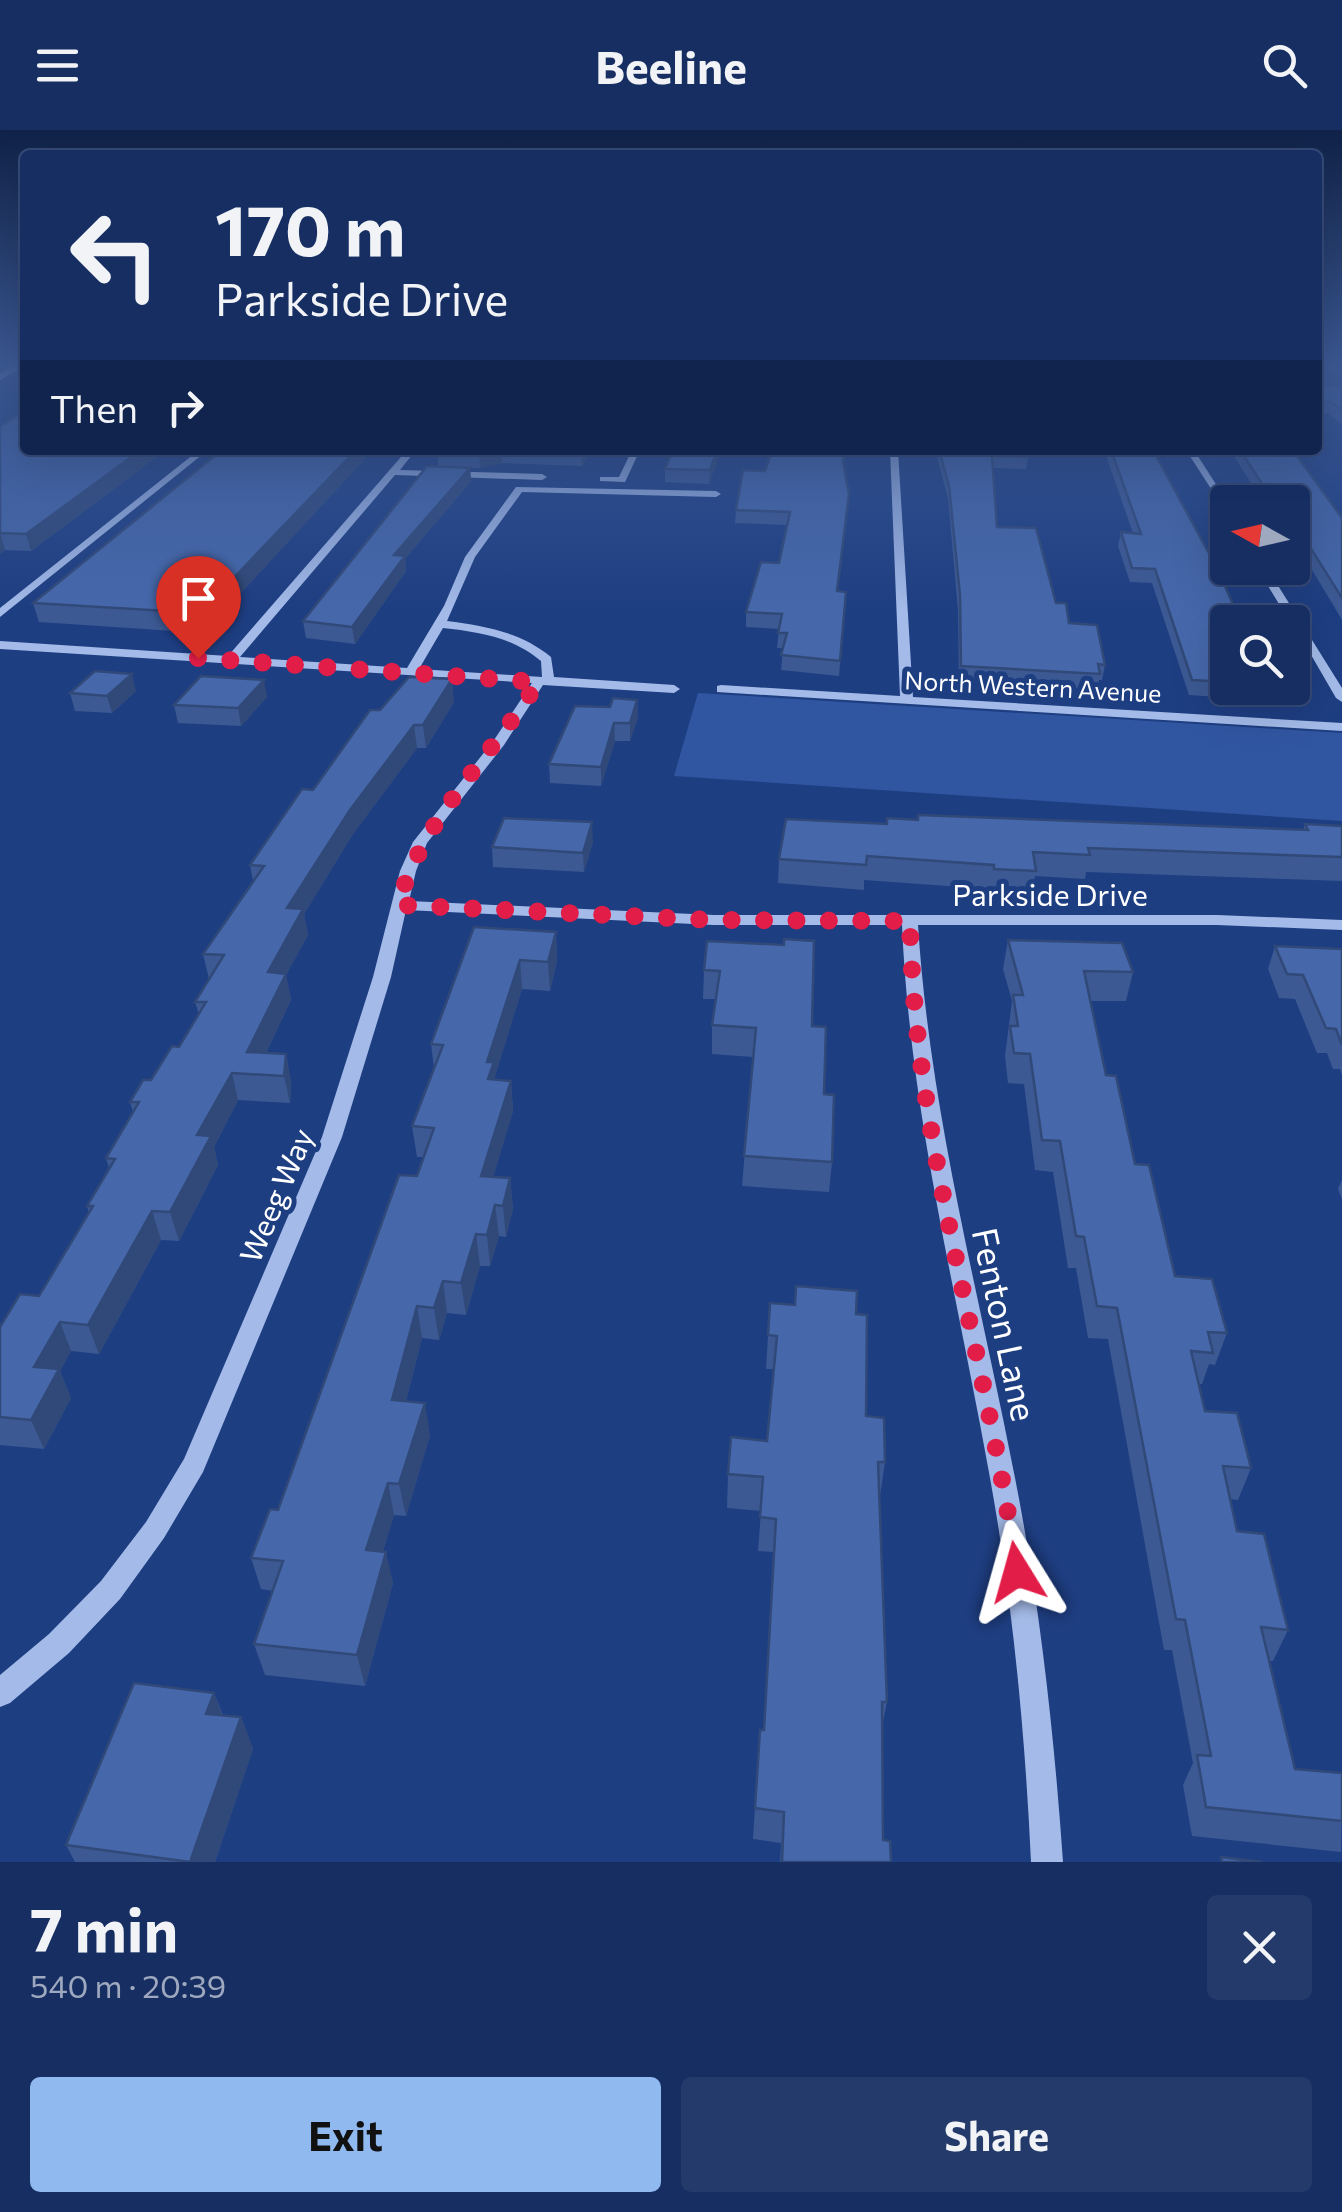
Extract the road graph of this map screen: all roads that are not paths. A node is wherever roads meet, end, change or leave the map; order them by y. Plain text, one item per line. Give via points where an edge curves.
1 (198, 455) edge
2 (408, 455) edge
3 (634, 455) edge
4 (894, 455) edge
5 (1193, 455) edge
6 (393, 472) junction
7 (563, 483) junction
8 (1211, 485) edge
9 (716, 494) dead end
10 (1272, 585) edge
11 (0, 614) edge
12 (441, 624) junction
13 (0, 645) edge
14 (230, 660) junction
15 (410, 673) junction
16 (543, 682) junction
17 (722, 689) dead end
18 (674, 690) dead end
19 (1342, 698) edge
20 (907, 701) junction
21 (1342, 727) edge
22 (398, 905) junction
23 (910, 921) junction
24 (1342, 924) edge
25 (0, 1693) edge
26 (1047, 1862) edge

1 - 11 street
2 - 6 street
3 - 7 street via 622,480
4 - 20 street
5 - 8 street
6 - 7 street
6 - 14 street
7 - 9 street
7 - 12 street via 519,489 470,557
10 - 19 street
12 - 15 street
12 - 16 street via 488,630 537,650 547,660
13 - 14 street
14 - 15 street
15 - 16 street
16 - 18 street
16 - 22 street, Weeg Way via 420,842
17 - 20 street, North Western Avenue
20 - 21 street, North Western Avenue
22 - 23 street, Parkside Drive via 714,920
22 - 25 street, Weeg Way via 332,1137 194,1464 146,1549 113,1590
23 - 24 street, Parkside Drive
23 - 26 street, Fenton Lane via 928,1117 1012,1534

